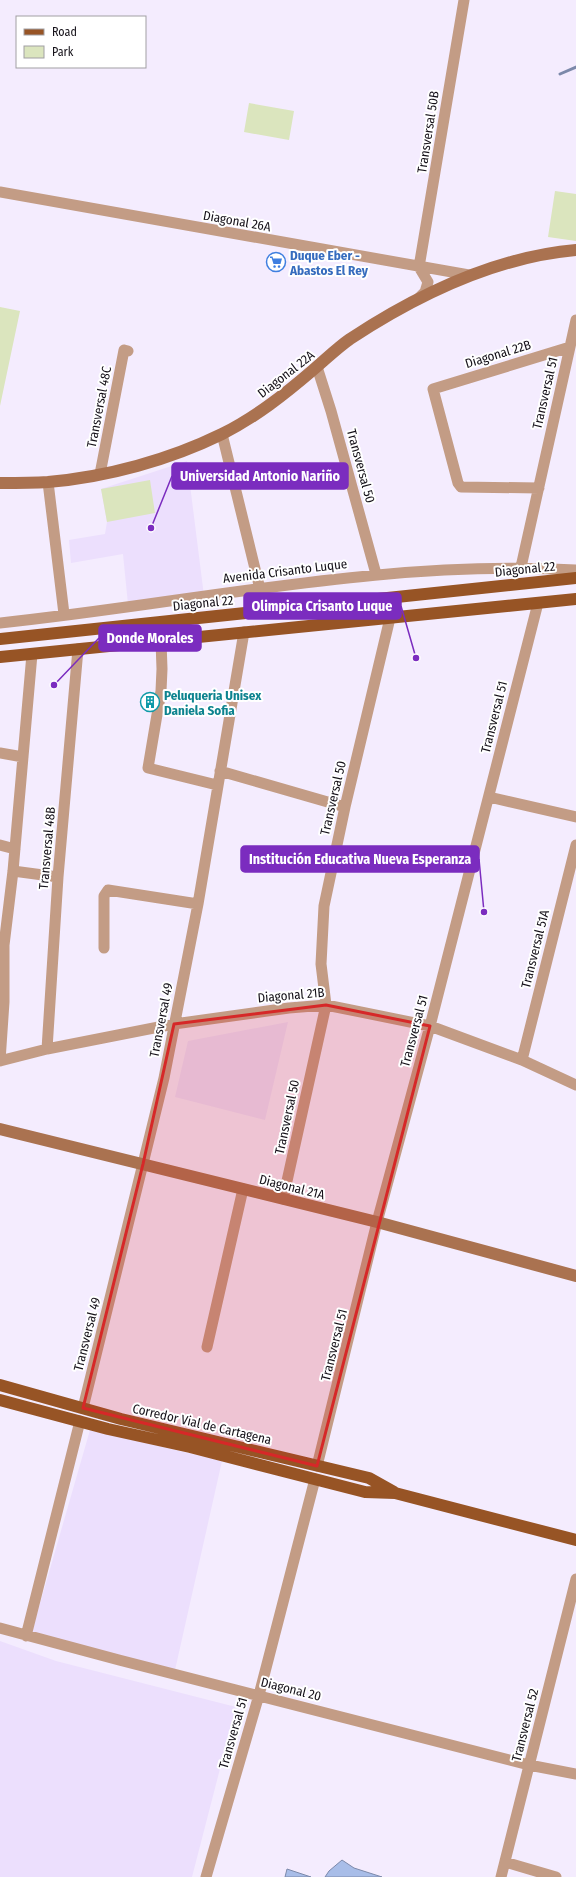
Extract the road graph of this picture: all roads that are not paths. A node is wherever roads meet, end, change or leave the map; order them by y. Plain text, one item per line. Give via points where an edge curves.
1 (464, 0) edge
2 (0, 192) edge
3 (576, 250) edge
4 (419, 268) junction
5 (469, 275) junction
6 (416, 301) junction
7 (576, 320) edge
8 (570, 347) junction
9 (128, 351) dead end
10 (317, 367) junction
11 (222, 434) junction
12 (100, 474) junction
13 (48, 482) junction
14 (0, 483) edge
15 (539, 488) junction
16 (521, 567) junction
17 (576, 570) edge
18 (376, 574) junction
19 (576, 578) edge
20 (260, 589) junction
21 (576, 599) edge
22 (538, 603) junction
23 (64, 614) junction
24 (390, 618) junction
25 (0, 623) edge
26 (244, 632) junction
27 (0, 639) edge
28 (161, 641) junction
29 (78, 649) junction
30 (32, 654) junction
31 (0, 657) edge
32 (0, 753) edge
33 (23, 757) junction
34 (220, 771) junction
35 (218, 785) junction
36 (489, 797) junction
37 (345, 808) junction
38 (576, 817) edge
39 (0, 845) edge
40 (576, 845) edge
41 (15, 849) junction
42 (13, 871) junction
43 (58, 877) junction
44 (198, 904) junction
45 (2, 945) edge
46 (104, 948) dead end
47 (2, 1004) edge
48 (326, 1005) junction
49 (174, 1024) junction
50 (430, 1026) junction
51 (47, 1050) junction
52 (522, 1060) junction
53 (0, 1061) edge
54 (576, 1085) edge
55 (0, 1129) edge
56 (143, 1164) junction
57 (243, 1189) junction
58 (283, 1199) junction
59 (377, 1222) junction
60 (576, 1276) edge
61 (207, 1347) dead end
62 (0, 1386) edge
63 (0, 1400) edge
64 (83, 1408) junction
65 (80, 1421) junction
66 (317, 1466) junction
67 (315, 1479) junction
68 (395, 1493) junction
69 (576, 1540) edge
70 (576, 1579) edge
71 (0, 1628) edge
72 (26, 1636) junction
73 (259, 1695) junction
74 (529, 1765) junction
75 (576, 1774) edge
76 (505, 1862) junction
77 (206, 1877) edge
78 (501, 1877) edge
79 (556, 1877) edge

1 - 4 street, Transversal 50B
2 - 4 street, Diagonal 26A
3 - 5 street, Diagonal 22A via 534,256
4 - 5 street, Diagonal 26A
4 - 6 street via 428,282 425,292
5 - 6 street, Diagonal 22A
6 - 10 street, Diagonal 22A via 349,340
7 - 8 street, Transversal 51
8 - 15 street, Transversal 51
8 - 15 street, Diagonal 22B via 433,390 461,487
9 - 12 street, Transversal 48C via 124,350
10 - 11 street, Diagonal 22A via 266,407
10 - 18 street, Transversal 50
11 - 12 street, Diagonal 22A via 164,459
11 - 20 street
12 - 13 street, Diagonal 22A
13 - 14 street, Diagonal 22A
13 - 23 street
15 - 16 street, Transversal 51
16 - 17 street, Avenida Crisanto Luque
16 - 18 street, Avenida Crisanto Luque
18 - 20 street, Avenida Crisanto Luque
19 - 27 main road, Diagonal 22
20 - 23 street, Avenida Crisanto Luque
21 - 22 main road
22 - 24 main road
22 - 36 street, Transversal 51
23 - 25 street, Avenida Crisanto Luque
24 - 26 main road
24 - 37 street, Transversal 50
26 - 28 main road
26 - 34 street, Transversal 49
28 - 29 main road
28 - 35 street via 161,691 148,768
29 - 30 main road
29 - 43 street, Transversal 48B
30 - 31 main road
30 - 33 street
32 - 33 street
33 - 41 street
34 - 35 street, Transversal 49
34 - 37 street
35 - 44 street, Transversal 49
36 - 38 street
36 - 50 street, Transversal 51
37 - 48 street, Transversal 50 via 324,906 322,964
39 - 41 street
40 - 52 street, Transversal 51A
41 - 42 street
42 - 43 street
42 - 45 street
43 - 51 street, Transversal 48B
44 - 46 street via 108,890 104,896
44 - 49 street, Transversal 49
45 - 47 street
47 - 53 street
48 - 49 street, Diagonal 21B
48 - 50 street, Diagonal 21B
48 - 58 street, Transversal 50
49 - 51 street, Diagonal 21B
49 - 56 street, Transversal 49
50 - 52 street, Diagonal 21B
50 - 59 street, Transversal 51
51 - 53 street, Diagonal 21B
52 - 54 street, Diagonal 21B
55 - 56 street, Diagonal 21A
56 - 57 street, Diagonal 21A
56 - 64 street, Transversal 49
57 - 58 street, Diagonal 21A
57 - 61 street
58 - 59 street, Diagonal 21A
59 - 60 street, Diagonal 21A
59 - 66 street, Transversal 51
62 - 64 main road, Corredor Vial de Cartagena
63 - 65 main road, Corredor Vial de Cartagena
64 - 66 main road, Corredor Vial de Cartagena
65 - 67 main road, Corredor Vial de Cartagena
65 - 72 street
66 - 68 main road, Corredor Vial de Cartagena via 369,1478
67 - 68 main road, Corredor Vial de Cartagena via 365,1492
67 - 73 street, Transversal 51
68 - 69 main road, Corredor Vial de Cartagena
70 - 74 street, Transversal 52
71 - 72 street, Diagonal 20
72 - 73 street, Diagonal 20
73 - 74 street, Diagonal 20
73 - 77 street, Transversal 51
74 - 75 street, Diagonal 20
74 - 76 street, Transversal 52
76 - 78 street, Transversal 52
76 - 79 street

